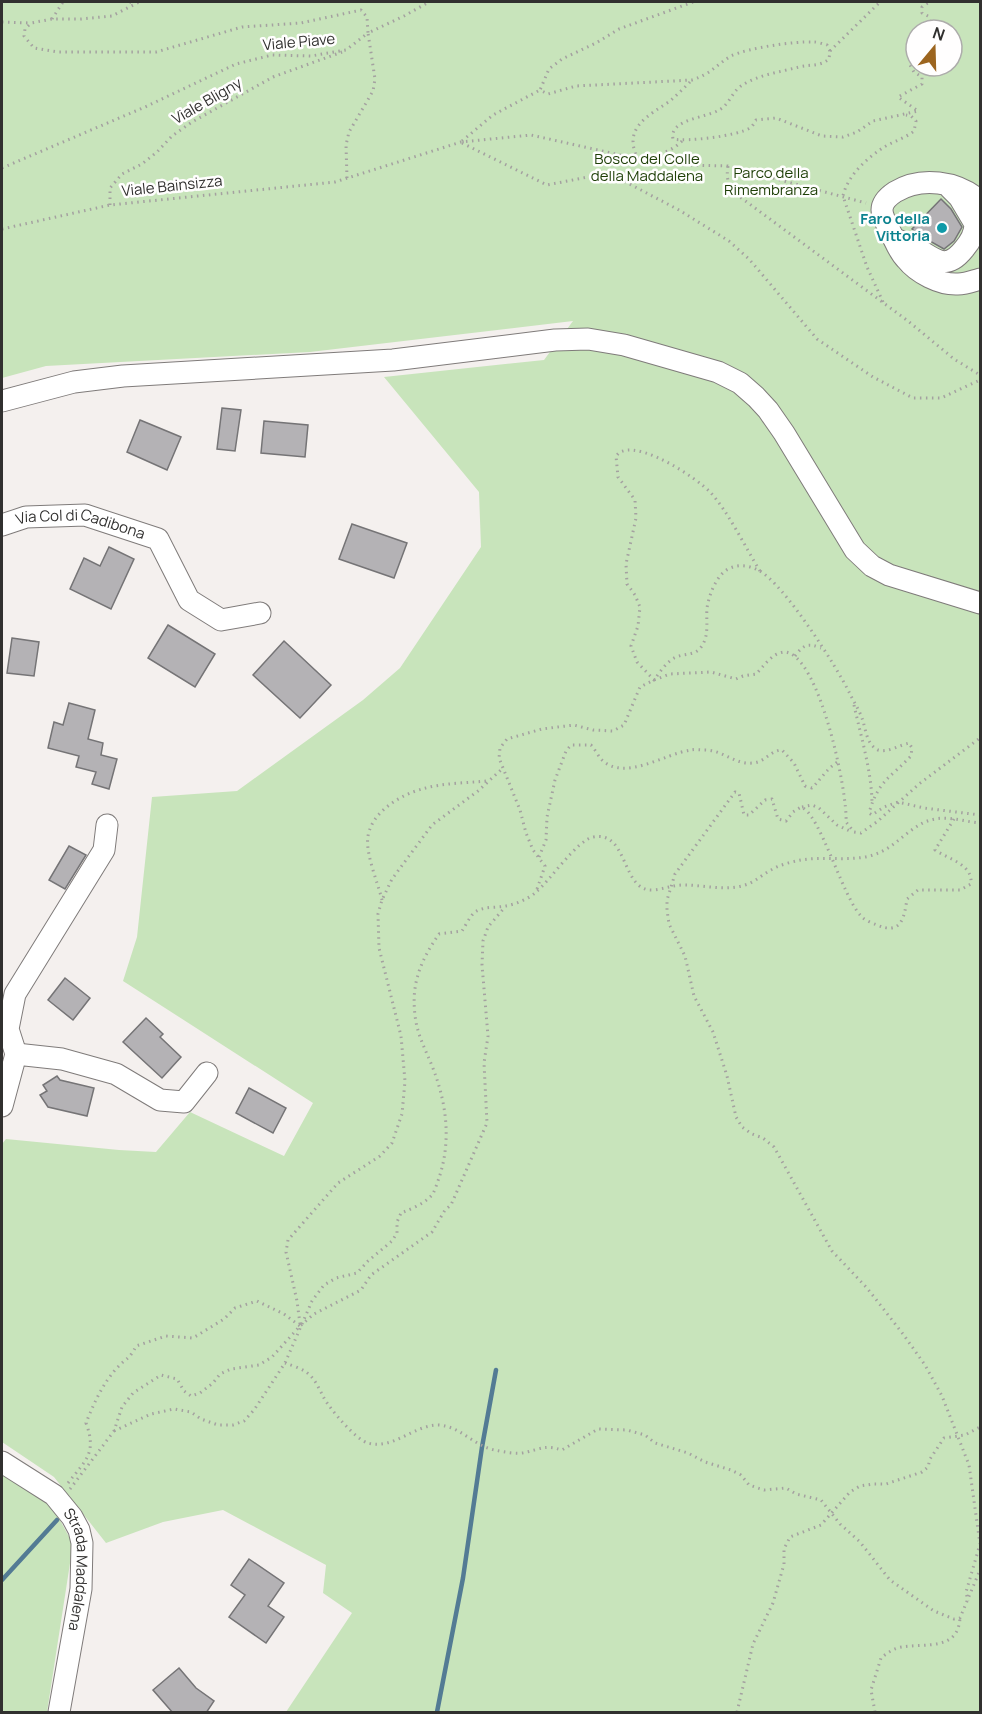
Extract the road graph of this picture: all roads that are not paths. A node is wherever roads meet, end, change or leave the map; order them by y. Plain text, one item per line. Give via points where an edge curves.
1 (947, 185) junction
2 (981, 201) edge
3 (894, 239) junction
4 (981, 279) edge
5 (2, 401) edge
6 (2, 525) edge
7 (981, 603) edge
8 (260, 612) dead end
9 (107, 825) dead end
10 (16, 1054) junction
11 (207, 1073) dead end
12 (2, 1106) edge
13 (2, 1462) edge
14 (58, 1713) edge

1 - 2 street
1 - 3 street via 908,184 886,200 883,215
1 - 3 street via 975,224 963,251 954,259 938,262
3 - 4 street via 905,259 926,275 961,285
5 - 7 street via 74,382 123,376 393,360 555,340 588,339 624,345 718,372 740,383 768,410 855,550 872,566 889,575
6 - 8 street, Via Col di Cadibona via 26,517 85,515 158,539 189,600 221,620
9 - 10 street via 104,850 15,994 8,1029
10 - 11 street via 62,1059 116,1074 160,1100 184,1102
10 - 12 street
13 - 14 street, Strada Maddalena via 42,1487 62,1494 82,1543 81,1589

